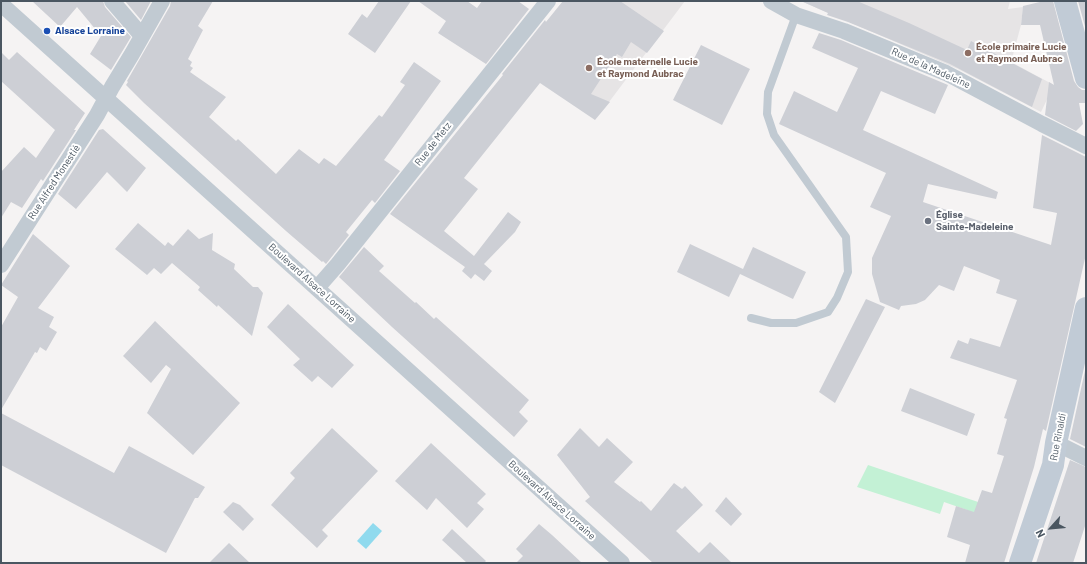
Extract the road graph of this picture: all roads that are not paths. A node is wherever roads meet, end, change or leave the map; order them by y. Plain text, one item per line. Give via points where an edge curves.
1 (112, 1) edge
2 (162, 1) edge
3 (548, 1) edge
4 (771, 1) edge
5 (1065, 1) edge
6 (1, 4) edge
7 (796, 15) junction
8 (142, 36) junction
9 (1086, 78) edge
10 (105, 98) junction
11 (1086, 146) edge
12 (1, 265) edge
13 (317, 288) junction
14 (1086, 308) edge
15 (751, 318) dead end
16 (1056, 443) junction
17 (1086, 458) edge
18 (622, 563) edge
19 (1020, 563) edge

1 - 8 street
2 - 8 street, Rue Alfred Monestié
3 - 13 street, Rue de Metz
4 - 7 street, Rue de la Madeleine
5 - 9 street
6 - 10 street, Boulevard Alsace Lorraine
7 - 11 street, Rue de la Madeleine via 844,31 946,73
7 - 15 lane via 768,92 766,114 774,135 846,237 848,272 838,298 828,312 796,323 771,323
8 - 10 street, Rue Alfred Monestié
10 - 12 street, Rue Alfred Monestié
10 - 13 street, Boulevard Alsace Lorraine
13 - 18 street, Boulevard Alsace Lorraine
14 - 16 street, Rue Rinaldi
16 - 17 street
16 - 19 street, Rue Rinaldi via 1053,465

